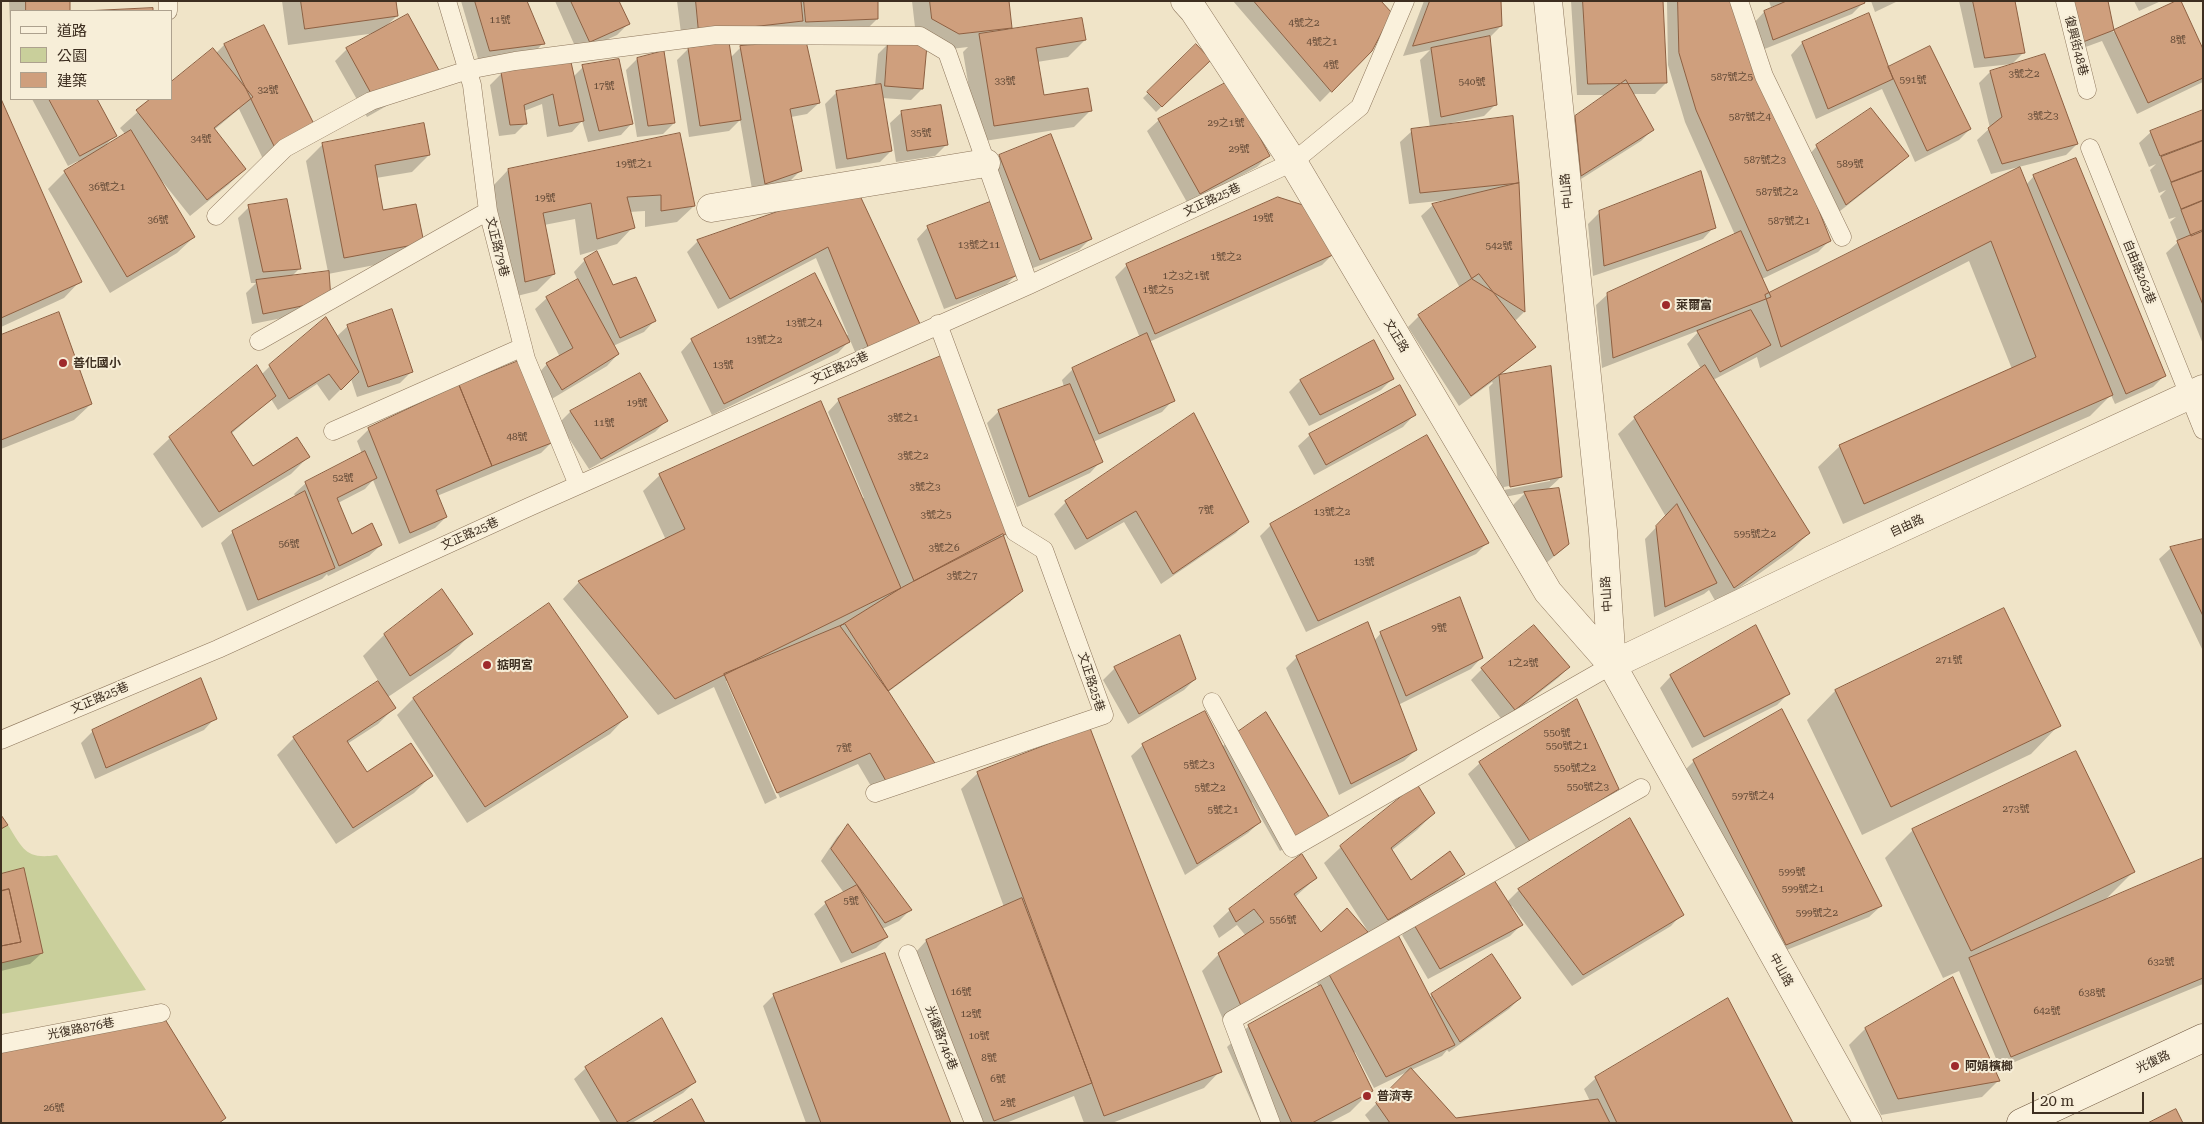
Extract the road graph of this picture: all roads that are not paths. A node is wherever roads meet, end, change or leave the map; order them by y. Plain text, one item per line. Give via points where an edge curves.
1 (447, 1) edge
2 (1185, 1) edge
3 (1405, 1) edge
4 (1548, 1) edge
5 (1739, 1) edge
6 (2065, 1) edge
7 (468, 70) junction
8 (2087, 90) dead end
9 (2090, 148) dead end
10 (986, 162) junction
11 (1293, 162) junction
12 (711, 208) dead end
13 (488, 211) junction
14 (216, 216) dead end
15 (1842, 237) dead end
16 (1028, 285) junction
17 (938, 324) junction
18 (258, 341) dead end
19 (523, 347) junction
20 (2195, 392) edge
21 (2203, 430) edge
22 (333, 431) dead end
23 (578, 485) junction
24 (1612, 665) junction
25 (1212, 702) dead end
26 (1, 740) edge
27 (1641, 788) dead end
28 (875, 793) dead end
29 (908, 954) dead end
30 (161, 1013) dead end
31 (2203, 1038) edge
32 (1, 1044) edge
33 (974, 1123) edge
34 (1271, 1123) edge
35 (1868, 1123) edge
36 (2021, 1123) edge

1 - 7 lane, 文正路79巷
2 - 11 street, 文正路
3 - 11 lane, 文正路25巷 via 1360,107
4 - 24 street, 中山路 via 1603,531
5 - 15 lane via 1764,76
6 - 8 lane, 復興街48巷
7 - 10 lane via 716,35 920,36 947,52
7 - 13 lane, 文正路79巷
7 - 14 lane via 371,100 285,148
9 - 20 lane, 自由路262巷
10 - 12 street
10 - 16 lane
11 - 16 lane, 文正路25巷
11 - 24 street, 文正路 via 1548,592
13 - 18 lane
13 - 19 lane, 文正路79巷
16 - 17 lane, 文正路25巷
17 - 23 lane, 文正路25巷
17 - 28 lane, 文正路25巷 via 1015,532 1044,550 1104,715
19 - 22 lane
19 - 23 lane, 文正路79巷
20 - 21 lane, 自由路262巷
20 - 24 street, 自由路
23 - 26 lane, 文正路25巷 via 218,648
24 - 25 lane via 1292,848
24 - 35 street, 中山路
27 - 34 lane via 1232,1020
29 - 33 lane, 光復路746巷
30 - 32 lane, 光復路876巷
31 - 36 street, 光復路

